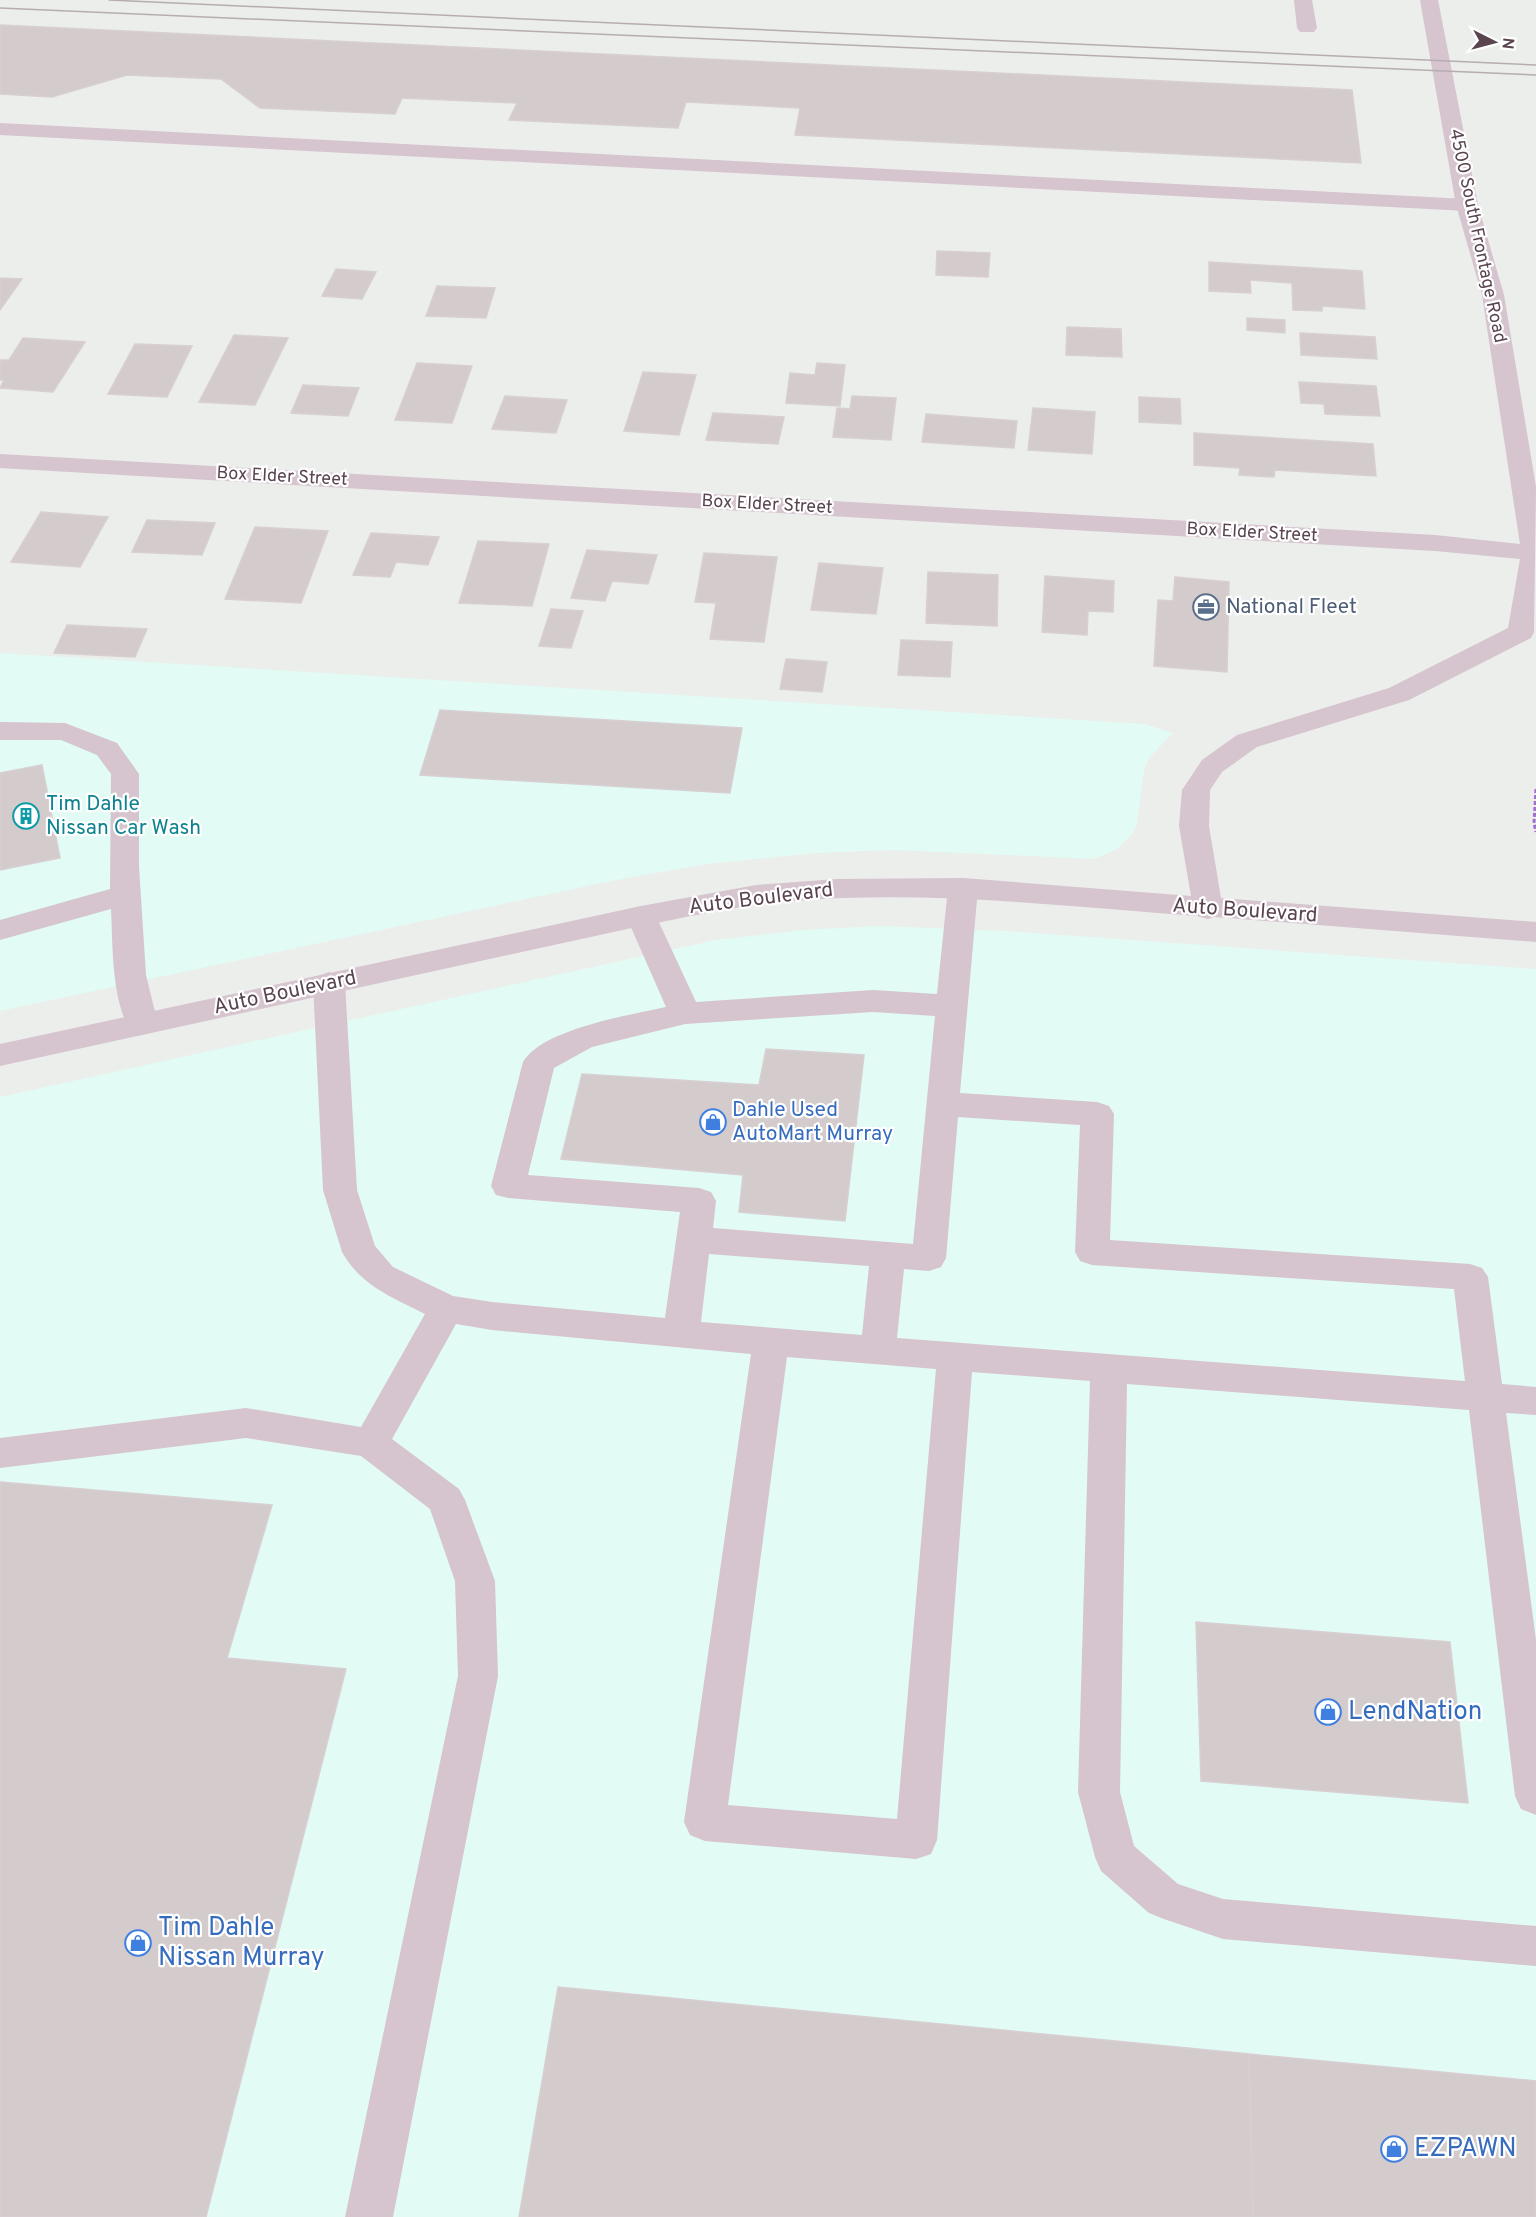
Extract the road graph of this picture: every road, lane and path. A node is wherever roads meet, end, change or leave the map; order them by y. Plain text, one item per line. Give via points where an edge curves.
1 (1303, 0) edge
2 (1429, 0) edge
3 (1306, 28) dead end
4 (0, 129) edge
5 (1467, 205) junction
6 (0, 461) edge
7 (1534, 553) junction
8 (0, 731) edge
9 (1536, 789) edge
10 (1536, 832) edge
11 (963, 888) junction
12 (126, 895) junction
13 (1208, 909) junction
14 (641, 916) junction
15 (0, 930) edge
16 (1536, 933) edge
17 (329, 983) junction
18 (952, 1006) junction
19 (686, 1014) junction
20 (142, 1024) junction
21 (0, 1055) edge
22 (943, 1104) junction
23 (695, 1240) junction
24 (888, 1255) junction
25 (446, 1309) junction
26 (681, 1334) junction
27 (771, 1342) junction
28 (878, 1350) junction
29 (955, 1355) junction
30 (1109, 1367) junction
31 (1484, 1397) junction
32 (1536, 1401) edge
33 (371, 1443) junction
34 (0, 1453) edge
35 (1536, 1796) edge
36 (1536, 1946) edge
37 (369, 2217) edge

1 - 3 street
2 - 5 street, 4500 South Frontage Road
4 - 5 street
5 - 7 street, 4500 South Frontage Road via 1493,295
6 - 7 street, Box Elder Street via 1423,542
7 - 13 street, 4500 South Frontage Road via 1521,632 1399,694 1247,741 1212,766 1196,790 1195,817
8 - 12 street via 65,732 107,749 125,774
9 - 10 path
11 - 13 street, Auto Boulevard
11 - 14 street, Auto Boulevard via 794,891
11 - 18 street
12 - 15 street
12 - 20 street via 130,975
13 - 16 street, Auto Boulevard
14 - 17 street, Auto Boulevard
14 - 19 street
17 - 20 street, Auto Boulevard
17 - 25 street via 340,1190 359,1252 381,1276
18 - 19 street via 873,1001
18 - 22 street
19 - 23 street via 582,1038 539,1062 508,1186 699,1201
20 - 21 street, Auto Boulevard
22 - 24 street via 929,1258
22 - 31 street via 1097,1114 1092,1252 1470,1277
23 - 24 street
23 - 26 street
24 - 28 street
25 - 26 street
25 - 33 street
26 - 27 street
27 - 28 street
27 - 29 street via 705,1822 916,1840
28 - 29 street
29 - 30 street
30 - 31 street
30 - 36 street via 1099,1792 1116,1857 1164,1899 1223,1919
31 - 32 street
31 - 35 street
33 - 34 street via 246,1423
33 - 37 street via 446,1500 475,1581 478,1676

